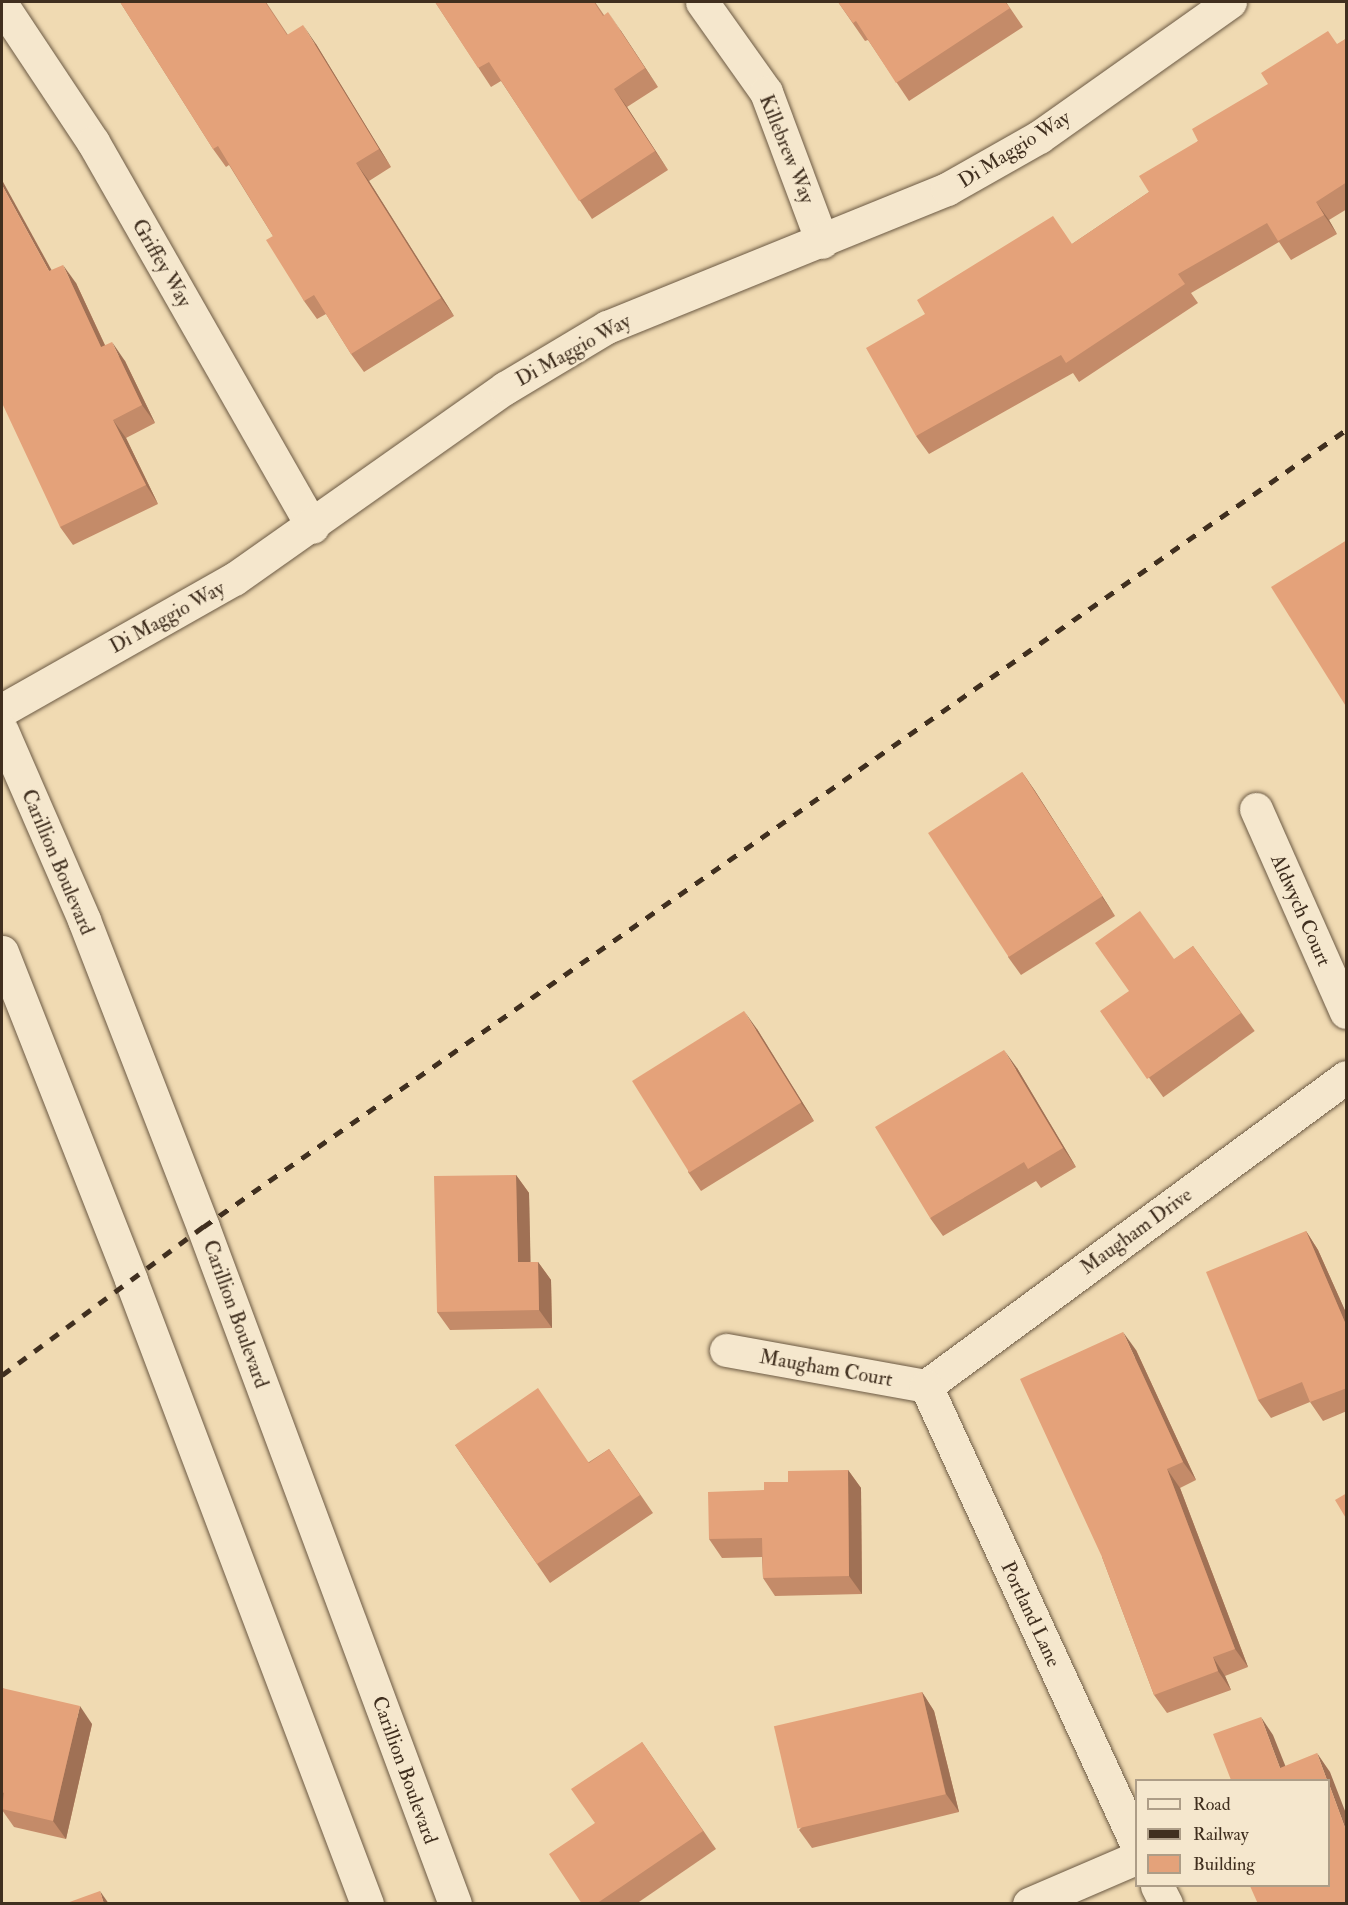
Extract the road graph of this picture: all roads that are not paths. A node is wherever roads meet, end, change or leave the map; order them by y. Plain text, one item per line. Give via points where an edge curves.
1 (702, 2) edge
2 (1230, 2) edge
3 (2, 5) edge
4 (822, 242) junction
5 (313, 527) junction
6 (2, 710) edge
7 (2, 731) edge
8 (1256, 808) dead end
9 (2, 952) edge
10 (1347, 1012) edge
11 (1347, 1077) edge
12 (726, 1350) dead end
13 (926, 1386) junction
14 (1135, 1839) edge
15 (1135, 1859) edge
16 (1158, 1887) edge
17 (367, 1904) edge
18 (455, 1904) edge
19 (1029, 1904) edge
20 (1166, 1904) edge

1 - 4 street, Killebrew Way via 766,92
2 - 4 street, Di Maggio Way via 1039,137 947,189
3 - 5 street, Griffey Way via 93,142
4 - 5 street, Di Maggio Way via 607,327 505,388
5 - 6 street, Di Maggio Way via 234,579
7 - 18 street, Carillion Boulevard via 84,920 203,1227
8 - 10 street, Aldwych Court
9 - 17 street via 127,1269
11 - 13 street, Maugham Drive
12 - 13 street, Maugham Court
13 - 14 street, Portland Lane
15 - 19 street
16 - 20 street

